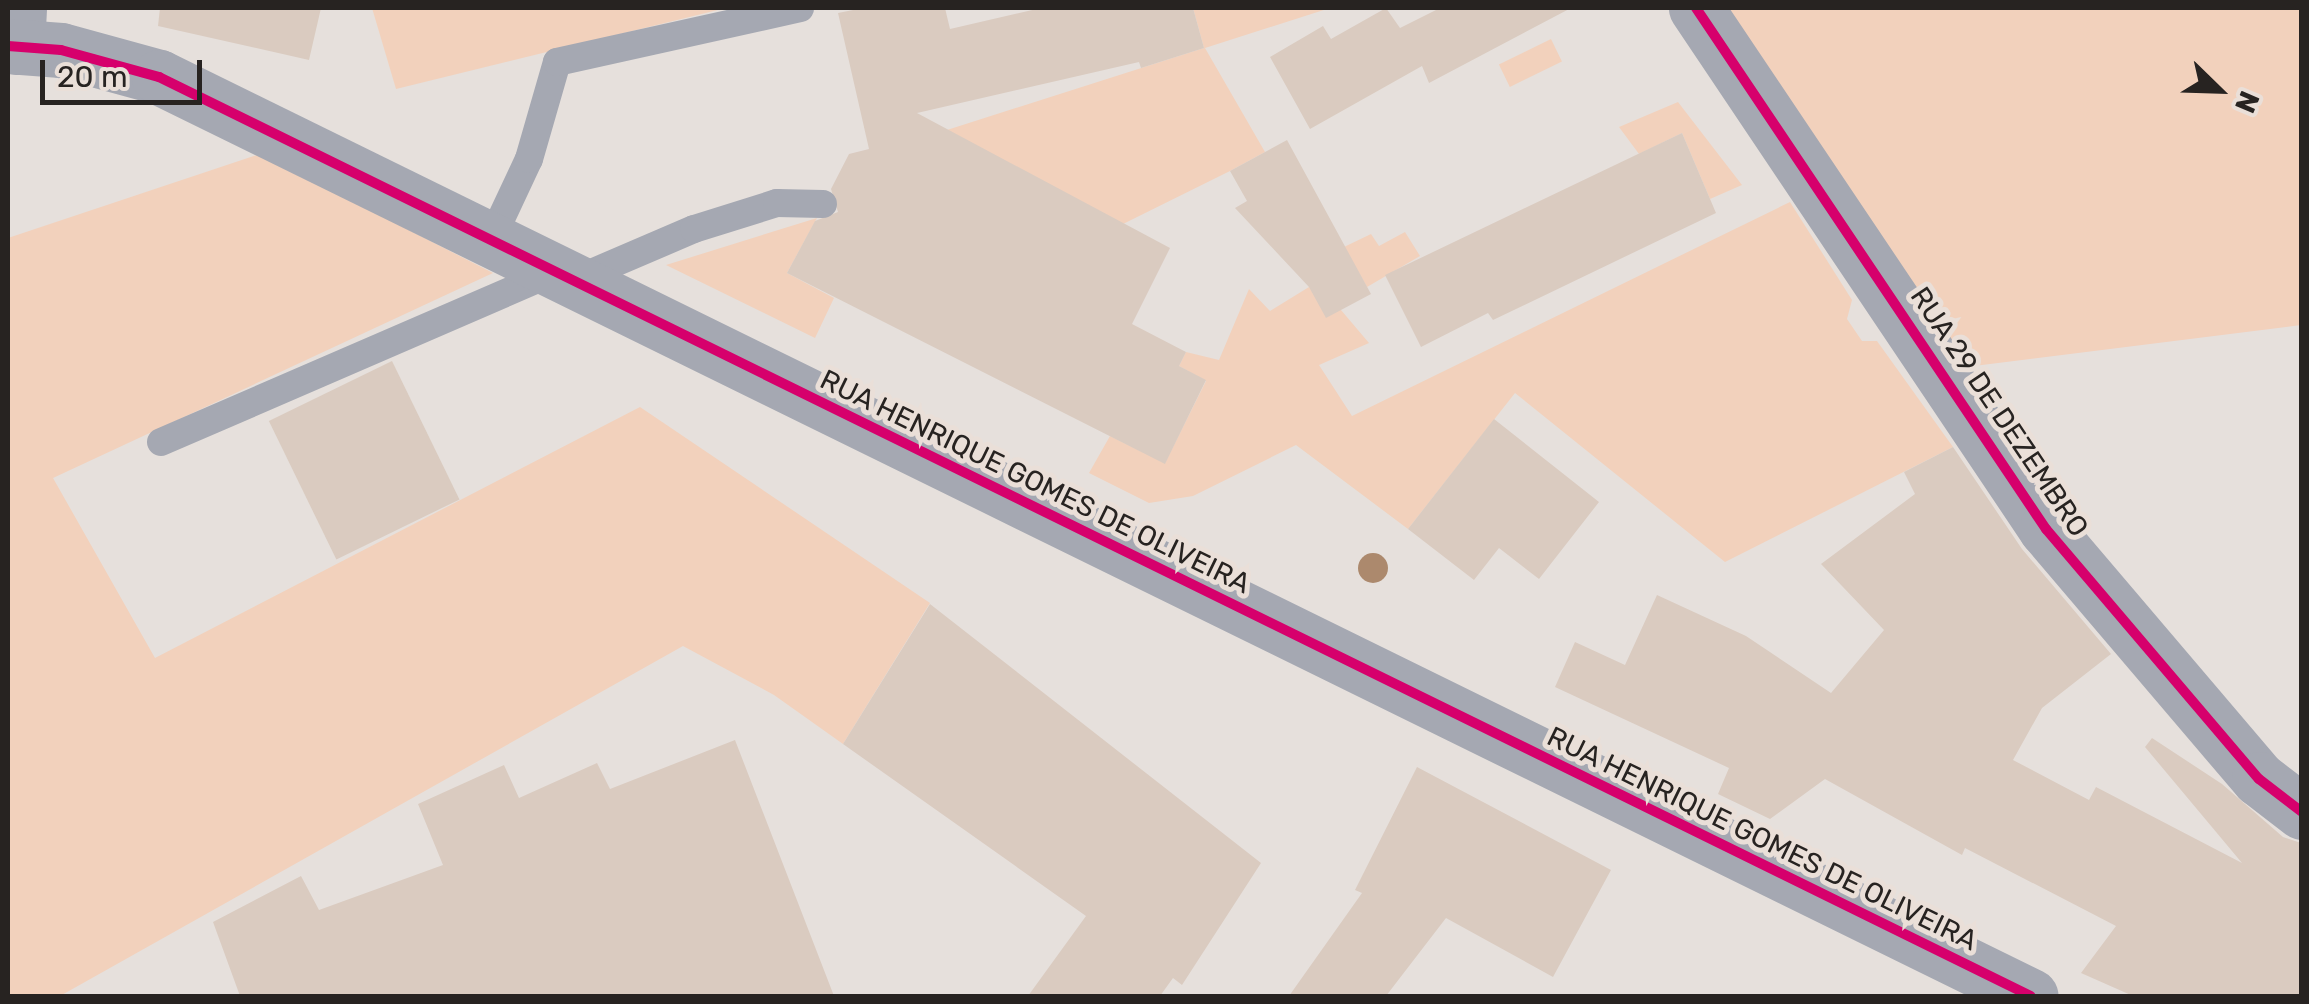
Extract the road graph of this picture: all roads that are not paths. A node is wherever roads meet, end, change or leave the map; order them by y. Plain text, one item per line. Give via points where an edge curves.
1 (800, 8) edge
2 (1696, 8) edge
3 (14, 33) edge
4 (824, 204) dead end
5 (491, 240) junction
6 (564, 276) junction
7 (160, 442) dead end
8 (2302, 812) edge
9 (2031, 996) edge

1 - 5 lane via 557,62 529,159
2 - 8 street, RUA 29 DE DEZEMBRO via 2046,529 2259,780
3 - 5 street, RUA HENRIQUE GOMES DE OLIVEIRA via 159,77
4 - 6 lane via 777,203
5 - 6 street, RUA HENRIQUE GOMES DE OLIVEIRA
6 - 7 lane
6 - 9 street, RUA HENRIQUE GOMES DE OLIVEIRA

